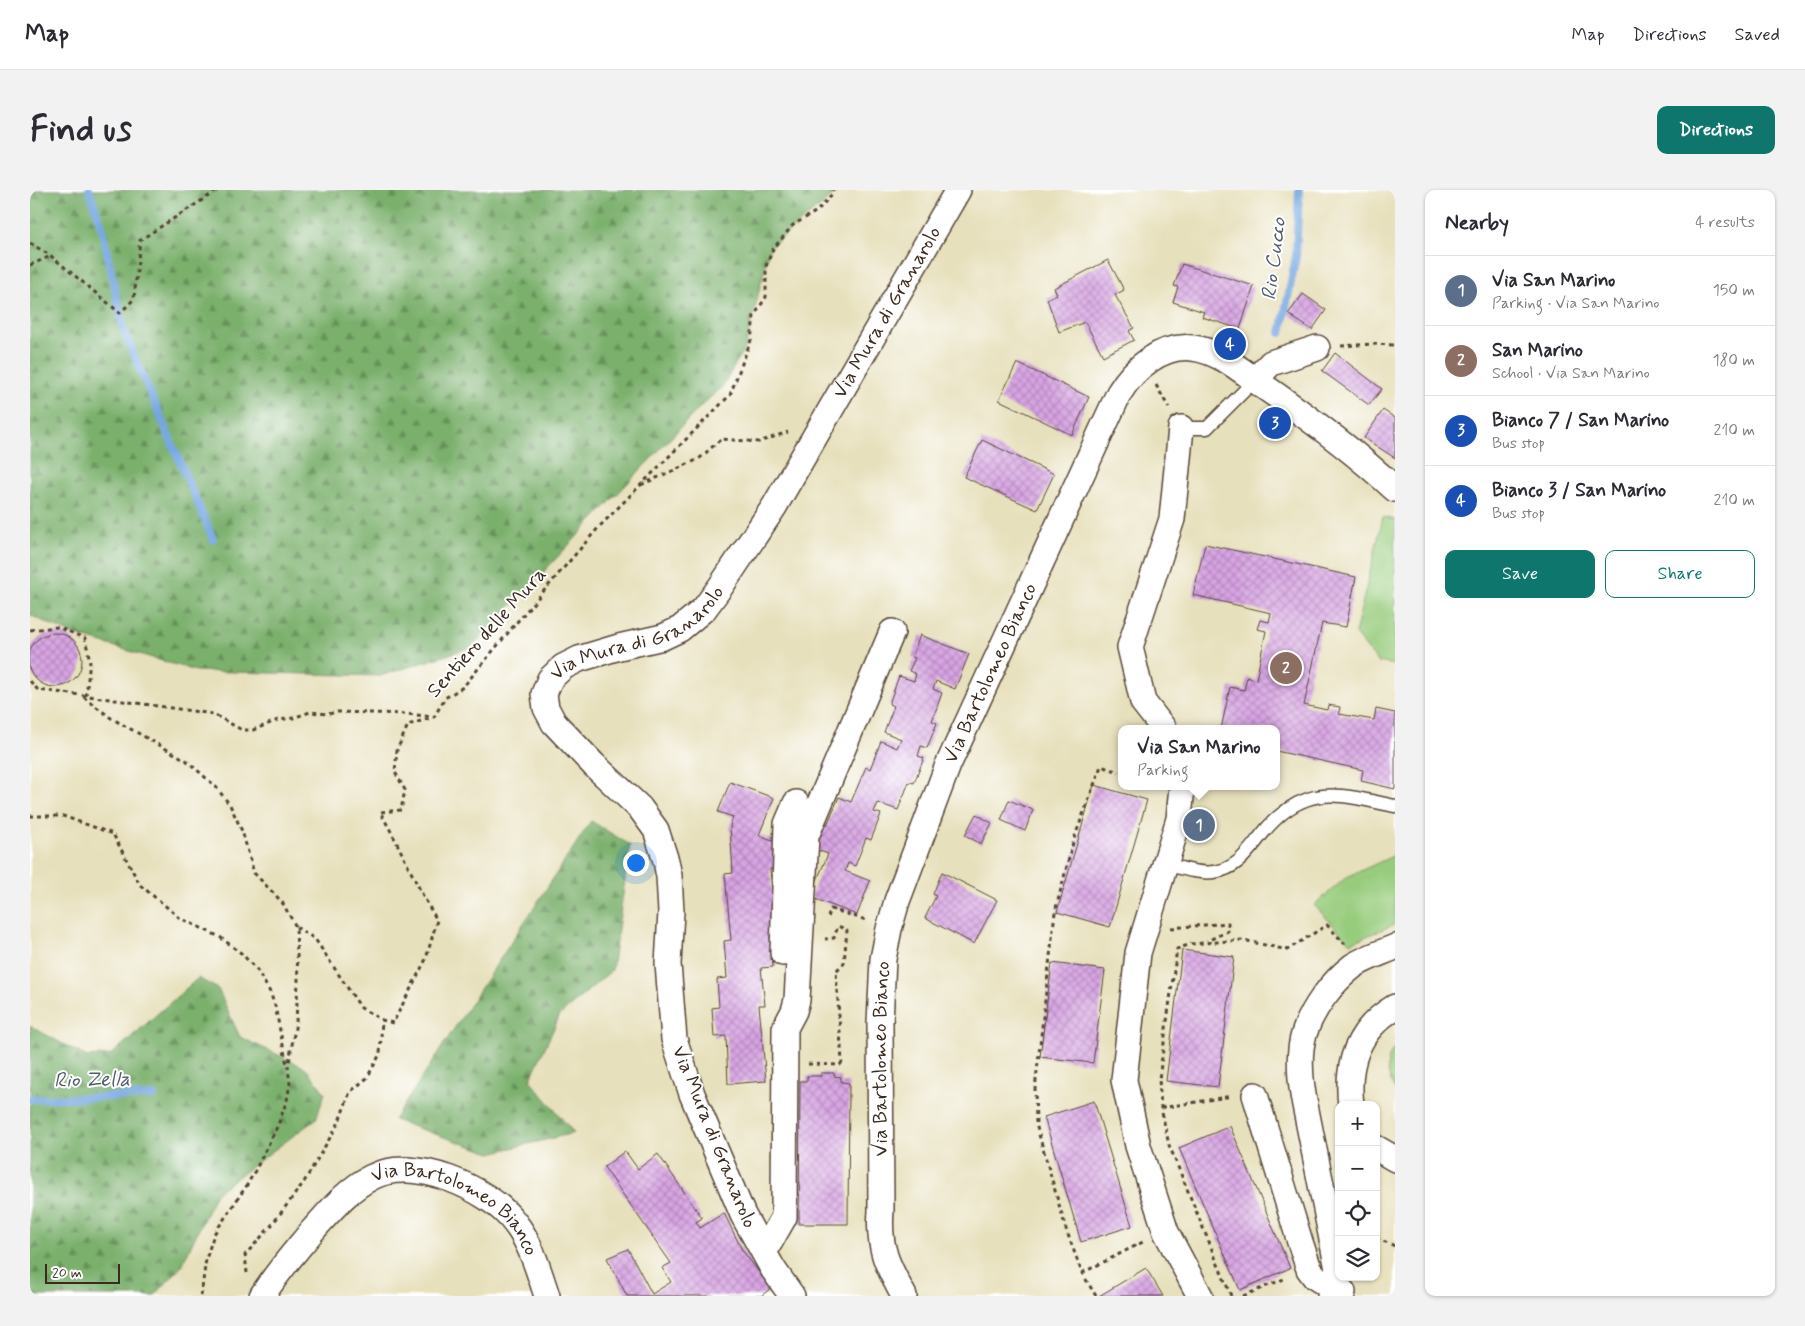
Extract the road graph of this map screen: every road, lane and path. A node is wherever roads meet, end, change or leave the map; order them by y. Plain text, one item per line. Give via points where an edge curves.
1 (218, 190) edge
2 (833, 190) edge
3 (958, 190) edge
4 (30, 243) edge
5 (51, 256) junction
6 (30, 265) edge
7 (1395, 345) edge
8 (1317, 348) joint
9 (1144, 364) junction
10 (1255, 380) junction
11 (1181, 428) junction
12 (782, 433) dead end
13 (638, 487) junction
14 (1395, 489) edge
15 (30, 630) edge
16 (892, 632) dead end
17 (30, 681) edge
18 (81, 695) junction
19 (86, 696) junction
20 (434, 717) junction
21 (1161, 725) edge
22 (1118, 772) edge
23 (1182, 790) edge
24 (796, 803) dead end
25 (1395, 806) edge
26 (30, 816) edge
27 (1165, 864) junction
28 (1145, 925) junction
29 (296, 927) junction
30 (865, 928) dead end
31 (810, 934) junction
32 (1204, 943) junction
33 (1395, 947) edge
34 (1349, 948) dead end
35 (1395, 1007) edge
36 (382, 1020) junction
37 (785, 1028) junction
38 (804, 1064) dead end
39 (288, 1068) junction
40 (1244, 1096) joint
41 (1352, 1101) edge
42 (1161, 1108) junction
43 (1380, 1150) edge
44 (1395, 1159) edge
45 (1380, 1240) edge
46 (1137, 1245) dead end
47 (1395, 1246) edge
48 (764, 1252) junction
49 (1309, 1269) junction
50 (1082, 1273) junction
51 (255, 1288) edge
52 (1336, 1291) edge
53 (201, 1296) edge
54 (547, 1296) edge
55 (792, 1296) edge
56 (904, 1296) edge
57 (1096, 1296) edge
58 (1200, 1296) edge
59 (1231, 1296) edge
60 (1243, 1296) edge

1 - 5 path via 140,240 134,299 120,313
2 - 13 path, Sentiero delle Mura via 817,211 793,225 772,249 766,266 766,297 754,316 751,340 730,395
3 - 48 street, Via Mura di Granarolo via 774,507 704,609 680,629 662,637 579,659 563,667 550,679 544,694 546,708 554,723 640,808 656,830 669,876 668,964 674,1039 716,1152 743,1215
4 - 5 path
5 - 6 path
7 - 8 path
8 - 10 street via 1271,363
9 - 10 street, Via Bartolomeo Bianco via 1172,350 1193,348 1222,358
9 - 11 path
9 - 56 street, Via Bartolomeo Bianco via 1119,392 948,764 896,901 883,959 880,1228 888,1266
10 - 11 lane via 1207,428
10 - 14 street, Via Bartolomeo Bianco via 1326,432
11 - 21 street via 1172,519 1130,648 1143,702
12 - 13 path via 759,442 721,439 699,459
13 - 20 path, Sentiero delle Mura via 599,527 463,687 445,698
15 - 19 path via 57,627 85,638 90,661
16 - 31 street, Via Mura di Granarolo via 806,836
17 - 18 path, Sentiero delle Mura via 38,690
18 - 19 path, Sentiero delle Mura
18 - 29 path via 111,718 186,760 216,787 230,805 242,831 254,873 282,902
19 - 20 path, Sentiero delle Mura via 214,714 242,730 254,730 310,712
20 - 36 path via 408,725 397,750 394,772 405,790 400,810 380,812 436,920 426,960 393,1023
22 - 50 path via 1101,766 1074,839 1055,912 1035,1089 1036,1124
23 - 27 street via 1179,819
24 - 37 street, Via Mura di Granarolo via 787,824 783,955
25 - 27 lane via 1328,795 1309,798 1291,806 1278,817 1247,854 1226,869 1195,871
26 - 39 path via 63,816 113,834 140,885 180,918 220,938 241,953 257,970 270,992
27 - 28 street
28 - 32 path via 1161,928 1228,923 1228,931
28 - 58 street via 1138,953 1126,1058 1126,1096 1138,1146 1166,1232
29 - 36 path via 315,939 361,1008
29 - 39 path via 296,1022
30 - 31 path via 866,920 831,909 824,930
31 - 37 street, Via Mura di Granarolo via 794,1012
31 - 38 path via 834,938 838,926 848,930 844,963 836,971 842,1062 840,1065
32 - 34 path via 1243,940 1287,950 1327,925
32 - 42 path via 1177,949 1158,1079
33 - 52 street via 1354,966 1340,978 1316,1010 1304,1034 1300,1073 1338,1268
35 - 41 street via 1369,1028 1355,1052 1350,1077
36 - 51 path via 380,1054 368,1078 350,1092 338,1124 304,1182 245,1255
37 - 48 street, Via Mura di Granarolo via 784,1217
39 - 53 path via 290,1084 278,1125 247,1186 214,1234 206,1259
40 - 42 path
40 - 49 street
42 - 59 path via 1169,1145
43 - 44 street
45 - 47 path
46 - 50 path
48 - 55 street, Via Mura di Granarolo
49 - 52 street
49 - 60 path
50 - 57 path
51 - 54 street, Via Bartolomeo Bianco via 279,1269 330,1210 352,1190 374,1176 404,1169 442,1176 475,1191 508,1214 522,1234

